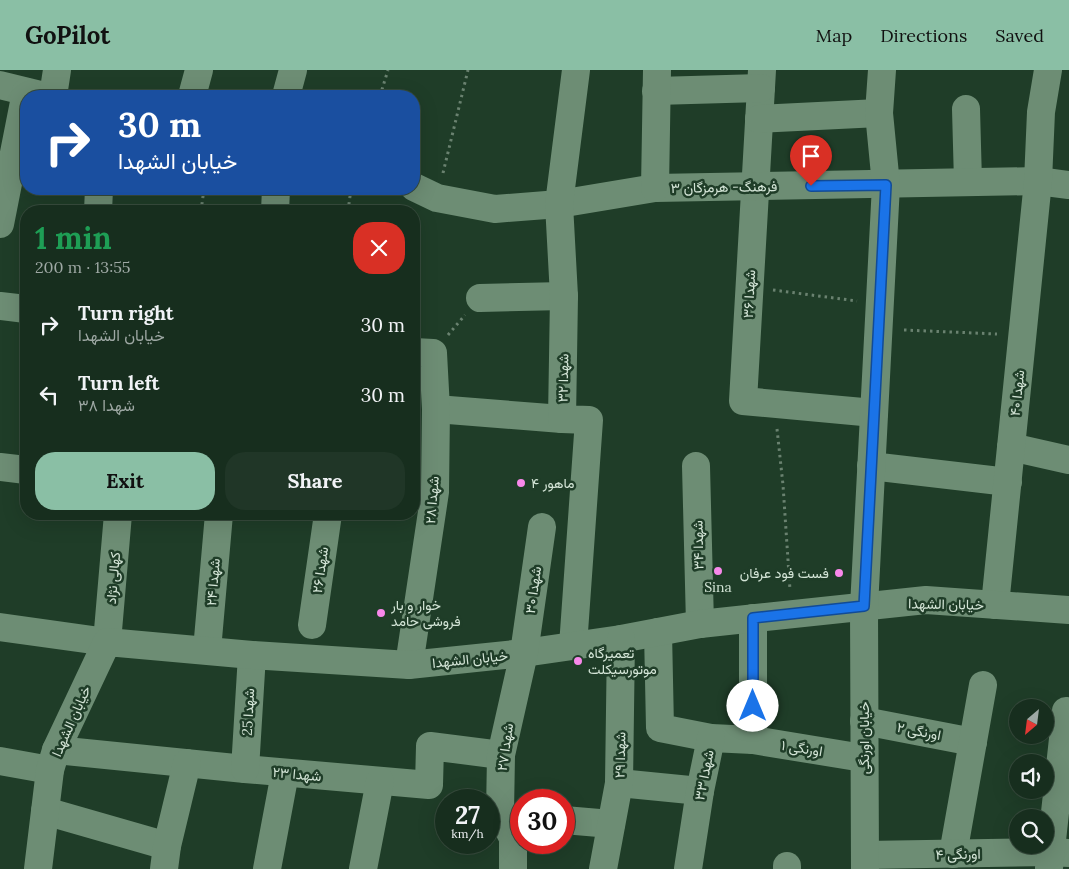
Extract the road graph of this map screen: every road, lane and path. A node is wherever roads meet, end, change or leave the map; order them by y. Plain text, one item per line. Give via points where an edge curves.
1 (57, 70) edge
2 (199, 70) edge
3 (293, 70) edge
4 (388, 70) edge
5 (468, 70) edge
6 (576, 70) edge
7 (882, 70) edge
8 (1048, 70) edge
9 (761, 79) edge
10 (656, 81) edge
11 (0, 85) edge
12 (20, 90) edge
13 (54, 90) edge
14 (194, 90) edge
15 (288, 90) edge
16 (382, 90) edge
17 (966, 109) dead end
18 (879, 113) junction
19 (759, 119) junction
20 (20, 152) edge
21 (1038, 181) junction
22 (968, 182) junction
23 (886, 185) junction
24 (1069, 185) edge
25 (755, 187) junction
26 (655, 188) junction
27 (426, 192) edge
28 (98, 202) edge
29 (559, 204) junction
30 (118, 205) edge
31 (0, 224) edge
32 (750, 287) junction
33 (564, 296) junction
34 (480, 298) joint
35 (0, 306) edge
36 (20, 308) edge
37 (879, 316) junction
38 (1023, 335) junction
39 (424, 352) edge
40 (775, 404) junction
41 (436, 409) junction
42 (874, 414) junction
43 (562, 419) junction
44 (1011, 447) junction
45 (1069, 460) edge
46 (696, 466) dead end
47 (871, 466) junction
48 (0, 467) edge
49 (20, 469) edge
50 (1008, 482) junction
51 (424, 491) edge
52 (117, 520) edge
53 (219, 520) edge
54 (327, 520) edge
55 (542, 527) dead end
56 (996, 605) junction
57 (864, 606) junction
58 (1069, 610) edge
59 (791, 614) junction
60 (753, 618) junction
61 (700, 624) junction
62 (312, 626) dead end
63 (0, 627) edge
64 (658, 632) junction
65 (621, 639) junction
66 (107, 642) junction
67 (574, 646) junction
68 (208, 650) junction
69 (524, 653) junction
70 (252, 655) junction
71 (409, 665) junction
72 (983, 685) dead end
73 (1069, 712) edge
74 (864, 721) junction
75 (711, 738) junction
76 (754, 740) junction
77 (973, 742) junction
78 (501, 755) junction
79 (863, 758) junction
80 (53, 760) junction
81 (0, 762) edge
82 (187, 763) junction
83 (245, 769) junction
84 (284, 773) junction
85 (380, 781) junction
86 (620, 783) junction
87 (700, 791) junction
88 (510, 808) edge
89 (45, 811) junction
90 (575, 821) edge
91 (611, 824) junction
92 (513, 854) edge
93 (165, 858) edge
94 (1056, 858) edge
95 (967, 859) edge
96 (865, 862) edge
97 (38, 869) edge
98 (267, 869) edge
99 (363, 869) edge
100 (513, 869) edge
101 (603, 869) edge
102 (688, 869) edge

1 - 13 street
2 - 14 street
3 - 15 street
4 - 16 path
5 - 27 path
6 - 29 street, شهدا ۳۲
7 - 18 street, خیابان اورنگی
8 - 21 street, شهدا ۴۰ via 1041,112
9 - 10 street
9 - 19 street, شهدا ۳۶
10 - 26 street
11 - 12 street
17 - 22 street
18 - 19 street
18 - 23 street, خیابان اورنگی
19 - 25 street, شهدا ۳۶
20 - 31 street
21 - 22 street, فرهنگ- هرمزگان ۳
21 - 24 street, فرهنگ- هرمزگان ۳
21 - 38 street, شهدا ۴۰
22 - 23 street, فرهنگ- هرمزگان ۳
23 - 25 street, فرهنگ- هرمزگان ۳
23 - 37 street, خیابان اورنگی
25 - 26 street, فرهنگ- هرمزگان ۳
25 - 32 street, شهدا ۳۶
26 - 29 street, فرهنگ- هرمزگان ۳
27 - 29 street, فرهنگ- هرمزگان ۳ via 495,209
28 - 30 path
29 - 33 street, شهدا ۳۲
32 - 37 path
32 - 40 street, شهدا ۳۶ via 743,400
33 - 34 street
33 - 43 street, شهدا ۳۲
34 - 39 path
35 - 36 street
37 - 38 path
37 - 42 street, خیابان اورنگی
38 - 44 street, شهدا ۴۰
39 - 41 street, شهدا ۲۸
40 - 42 street
40 - 59 path
41 - 43 street
41 - 51 street, شهدا ۲۸
42 - 47 street, خیابان اورنگی
43 - 67 street, شهدا ۳۲ via 589,420
44 - 45 street
44 - 50 street, شهدا ۴۰
46 - 61 street, شهدا ۳۴
47 - 50 street
47 - 57 street, خیابان اورنگی
48 - 49 street
50 - 56 street, شهدا ۴۰
51 - 71 street, شهدا ۲۸
52 - 66 street, کهالی نژاد
53 - 68 street, شهدا ۲۴
54 - 62 street, شهدا ۲۶
55 - 69 street, شهدا ۳۰
56 - 57 street, خیابان الشهدا via 926,600
56 - 58 street, خیابان الشهدا
57 - 59 street, خیابان الشهدا
57 - 74 street, خیابان اورنگی
59 - 60 street, خیابان الشهدا
60 - 61 street, خیابان الشهدا
60 - 76 street
61 - 64 street, خیابان الشهدا
63 - 66 street
64 - 65 street, خیابان الشهدا
64 - 75 street, شهدا ۳۳ via 660,728
65 - 67 street, خیابان الشهدا
65 - 86 street, شهدا ۲۹
66 - 68 street, خیابان الشهدا
66 - 80 street, خیابان الشهدا
67 - 69 street, خیابان الشهدا
68 - 70 street, خیابان الشهدا
69 - 71 street, خیابان الشهدا
69 - 78 street, شهدا ۲۷
70 - 71 street, خیابان الشهدا
70 - 83 street, شهدا 25
72 - 77 street
73 - 94 street via 1066,711
74 - 77 street, اورنگی ۲
74 - 79 street, خیابان اورنگی
75 - 76 street, اورنگی ۱
75 - 87 street, شهدا ۳۳
76 - 79 street, اورنگی ۱
77 - 95 street
78 - 85 street, شهدا ۲۳ via 430,746 429,786
78 - 88 street, شهدا ۲۷
79 - 96 street, خیابان اورنگی
80 - 81 street, شهدا ۲۳
80 - 82 street, شهدا ۲۳
80 - 89 street, خیابان الشهدا
82 - 83 street, شهدا ۲۳
82 - 93 street
83 - 84 street, شهدا ۲۳
84 - 85 street, شهدا ۲۳
84 - 98 street
85 - 99 street
86 - 87 street
86 - 91 street, شهدا ۲۹
87 - 102 street, شهدا ۳۳
89 - 93 street
89 - 97 street, خیابان الشهدا
90 - 91 street
91 - 101 street, شهدا ۲۹
92 - 100 street, شهدا ۲۷
94 - 95 street, اورنگی ۴
95 - 96 street, اورنگی ۴

